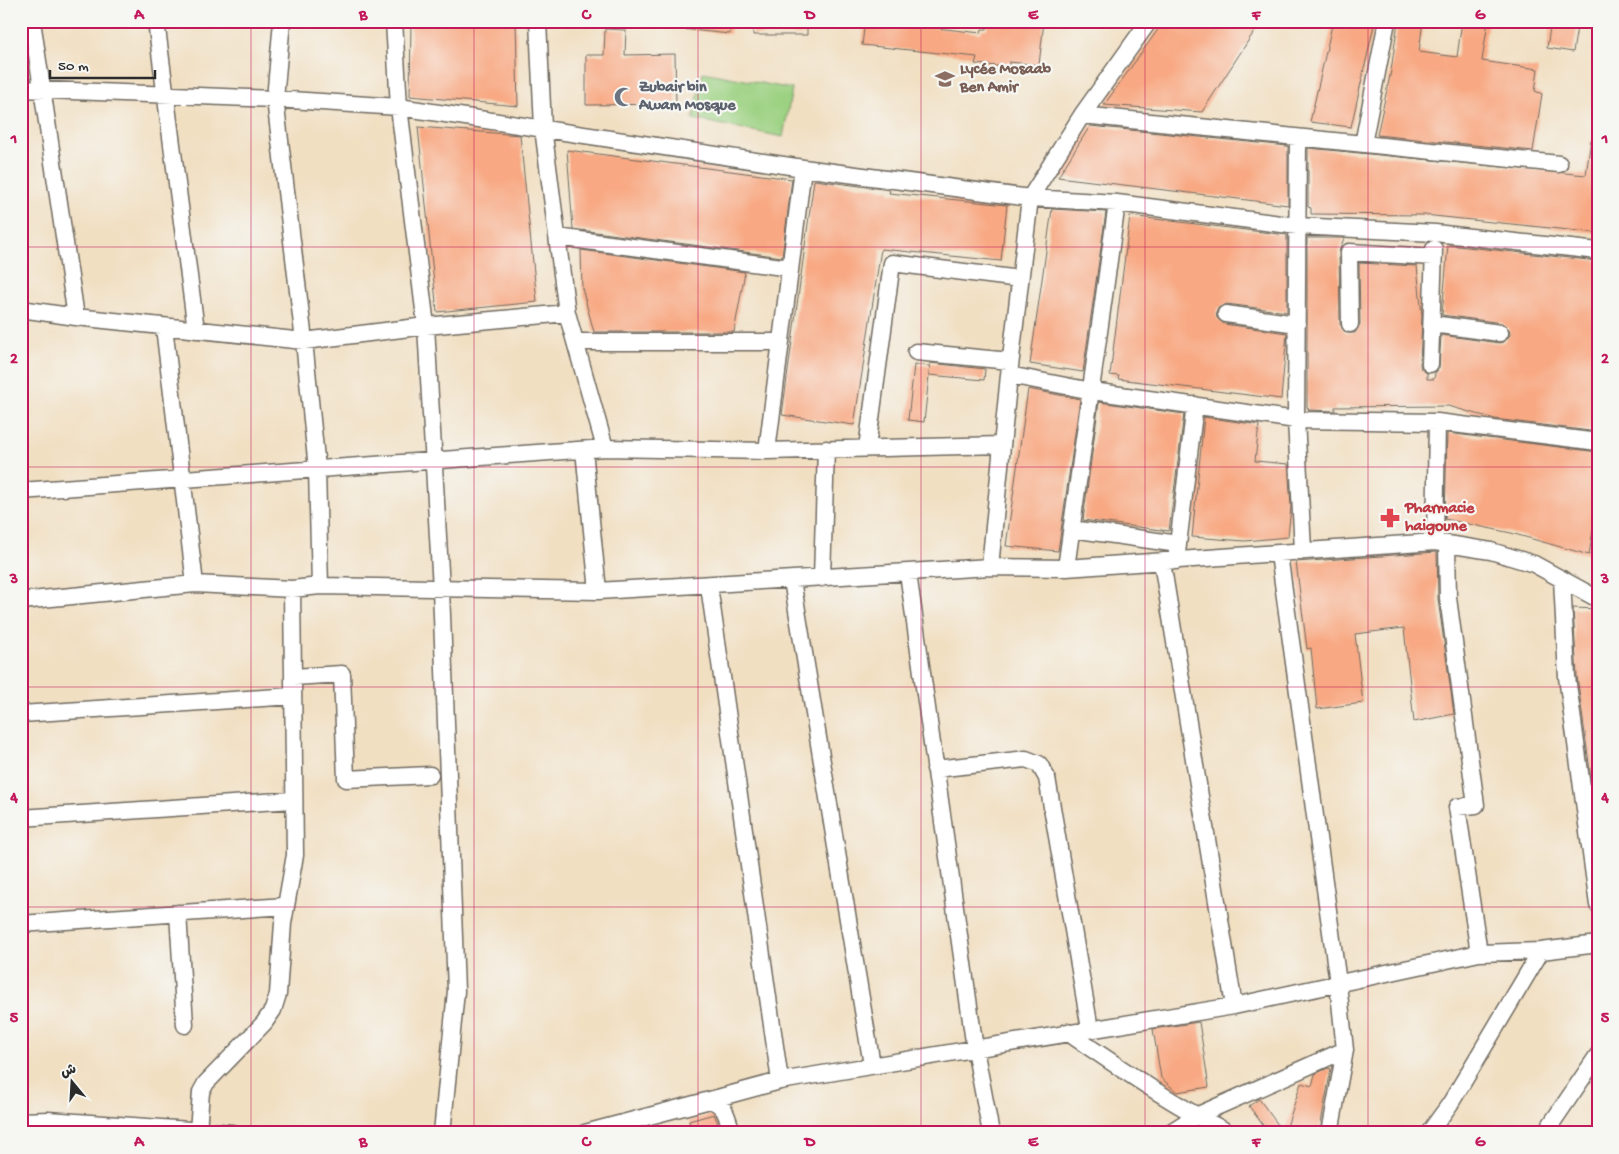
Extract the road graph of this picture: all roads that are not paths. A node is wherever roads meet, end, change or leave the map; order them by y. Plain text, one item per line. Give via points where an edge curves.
1 (32, 21) edge
2 (156, 21) edge
3 (282, 21) edge
4 (394, 21) edge
5 (538, 21) edge
6 (1149, 21) edge
7 (1387, 21) edge
8 (21, 89) edge
9 (41, 90) junction
10 (164, 95) junction
11 (275, 99) junction
12 (398, 107) junction
13 (1082, 115) junction
14 (543, 128) junction
15 (1298, 139) junction
16 (1363, 144) junction
17 (1559, 164) dead end
18 (802, 168) junction
19 (1030, 198) junction
20 (1117, 204) junction
21 (1297, 226) junction
22 (1435, 233) junction
23 (557, 237) junction
24 (1598, 251) edge
25 (1434, 258) junction
26 (790, 268) junction
27 (1020, 279) junction
28 (21, 309) edge
29 (567, 313) junction
30 (1226, 314) dead end
31 (76, 317) junction
32 (1297, 324) junction
33 (1350, 324) dead end
34 (1432, 324) junction
35 (426, 326) junction
36 (164, 327) junction
37 (196, 330) junction
38 (1500, 333) dead end
39 (304, 341) junction
40 (575, 342) junction
41 (781, 342) junction
42 (916, 352) dead end
43 (1430, 364) dead end
44 (1009, 368) junction
45 (1092, 391) junction
46 (1195, 405) junction
47 (1296, 420) junction
48 (1437, 422) junction
49 (1598, 442) edge
50 (1002, 445) junction
51 (605, 448) junction
52 (867, 448) junction
53 (826, 449) junction
54 (584, 450) junction
55 (767, 451) junction
56 (435, 461) junction
57 (317, 469) junction
58 (184, 479) junction
59 (21, 491) edge
60 (1072, 529) junction
61 (1441, 543) junction
62 (1178, 544) junction
63 (1303, 550) junction
64 (1279, 554) junction
65 (1169, 561) junction
66 (990, 568) junction
67 (1066, 568) junction
68 (908, 573) junction
69 (822, 578) junction
70 (1562, 579) junction
71 (792, 580) junction
72 (195, 584) junction
73 (320, 586) junction
74 (709, 586) junction
75 (292, 589) junction
76 (441, 589) junction
77 (598, 591) junction
78 (1598, 599) edge
79 (21, 601) edge
80 (293, 677) junction
81 (293, 696) junction
82 (21, 714) edge
83 (935, 769) junction
84 (430, 775) dead end
85 (293, 800) junction
86 (21, 818) edge
87 (1598, 905) edge
88 (286, 906) junction
89 (178, 913) junction
90 (21, 924) edge
91 (1598, 944) edge
92 (1541, 950) junction
93 (1479, 953) junction
94 (1338, 983) junction
95 (1234, 1006) junction
96 (185, 1025) dead end
97 (1090, 1028) junction
98 (1068, 1032) junction
99 (975, 1049) junction
100 (1345, 1050) junction
101 (1598, 1055) edge
102 (872, 1065) junction
103 (780, 1081) junction
104 (710, 1100) junction
105 (1196, 1116) junction
106 (21, 1121) edge
107 (171, 1131) edge
108 (198, 1131) junction
109 (232, 1133) edge
110 (442, 1133) edge
111 (585, 1133) edge
112 (732, 1133) edge
113 (991, 1133) edge
114 (1170, 1133) edge
115 (1229, 1133) edge
116 (1330, 1133) edge
117 (1429, 1133) edge
118 (1545, 1133) edge

1 - 9 street
2 - 10 street
3 - 11 street
4 - 12 street
5 - 14 street
6 - 13 street
7 - 16 street
8 - 9 street
9 - 10 street
9 - 31 street
10 - 11 street
10 - 37 street
11 - 12 street
11 - 39 street
12 - 14 street
12 - 35 street
13 - 15 street
13 - 19 street
14 - 18 street
14 - 23 street
15 - 16 street
15 - 21 street
16 - 17 street
18 - 19 street
18 - 26 street
19 - 20 street
19 - 27 street
20 - 21 street
20 - 45 street
21 - 22 street
21 - 32 street
22 - 24 street
22 - 25 street
23 - 26 street
23 - 29 street
25 - 33 street via 1348,252
25 - 34 street
26 - 41 street
27 - 44 street
27 - 52 street via 892,263
28 - 31 street
29 - 35 street
29 - 40 street
30 - 32 street
31 - 36 street
32 - 47 street
34 - 38 street
34 - 43 street
35 - 39 street
35 - 56 street
36 - 37 street
36 - 58 street
37 - 39 street
39 - 57 street
40 - 41 street
40 - 51 street
41 - 55 street
42 - 44 street
44 - 45 street
44 - 50 street
45 - 46 street
45 - 60 street
46 - 47 street
46 - 62 street
47 - 48 street
47 - 63 street
48 - 49 street
48 - 61 street
50 - 52 street
50 - 66 street
51 - 54 street
51 - 55 street
52 - 53 street
53 - 55 street
53 - 69 street
54 - 56 street
54 - 77 street
56 - 57 street
56 - 76 street
57 - 58 street
57 - 73 street
58 - 59 street
58 - 72 street
60 - 62 street
60 - 67 street
61 - 63 street
61 - 70 street via 1534,564
61 - 93 street via 1476,805 1457,807
62 - 65 street
63 - 64 street
64 - 65 street
64 - 94 street
65 - 67 street
65 - 95 street
66 - 67 street
66 - 68 street
68 - 69 street
68 - 83 street
69 - 71 street
70 - 78 street
70 - 87 street via 1567,677
71 - 74 street
71 - 102 street
72 - 75 street
72 - 79 street
73 - 75 street
73 - 76 street
74 - 77 street
74 - 103 street
75 - 80 street
76 - 77 street
76 - 110 street via 456,991
80 - 81 street
80 - 84 street via 342,674 346,779
81 - 82 street
81 - 85 street
83 - 97 street via 1026,759 1039,764 1047,778
83 - 99 street
85 - 86 street
85 - 88 street via 295,855
88 - 89 street
88 - 108 street via 278,994 273,1010 206,1083 201,1092
89 - 90 street
89 - 96 street
91 - 92 street
92 - 93 street
92 - 117 street via 1450,1104
93 - 94 street
94 - 95 street
94 - 100 street
95 - 97 street
97 - 98 street
98 - 99 street
98 - 105 street via 1138,1081
99 - 102 street
99 - 113 street
100 - 105 street
100 - 116 street
101 - 118 street
102 - 103 street
103 - 104 street
104 - 111 street
104 - 112 street via 725,1109
105 - 114 street
105 - 115 street
106 - 107 street via 48,1120
107 - 108 street
108 - 109 street

